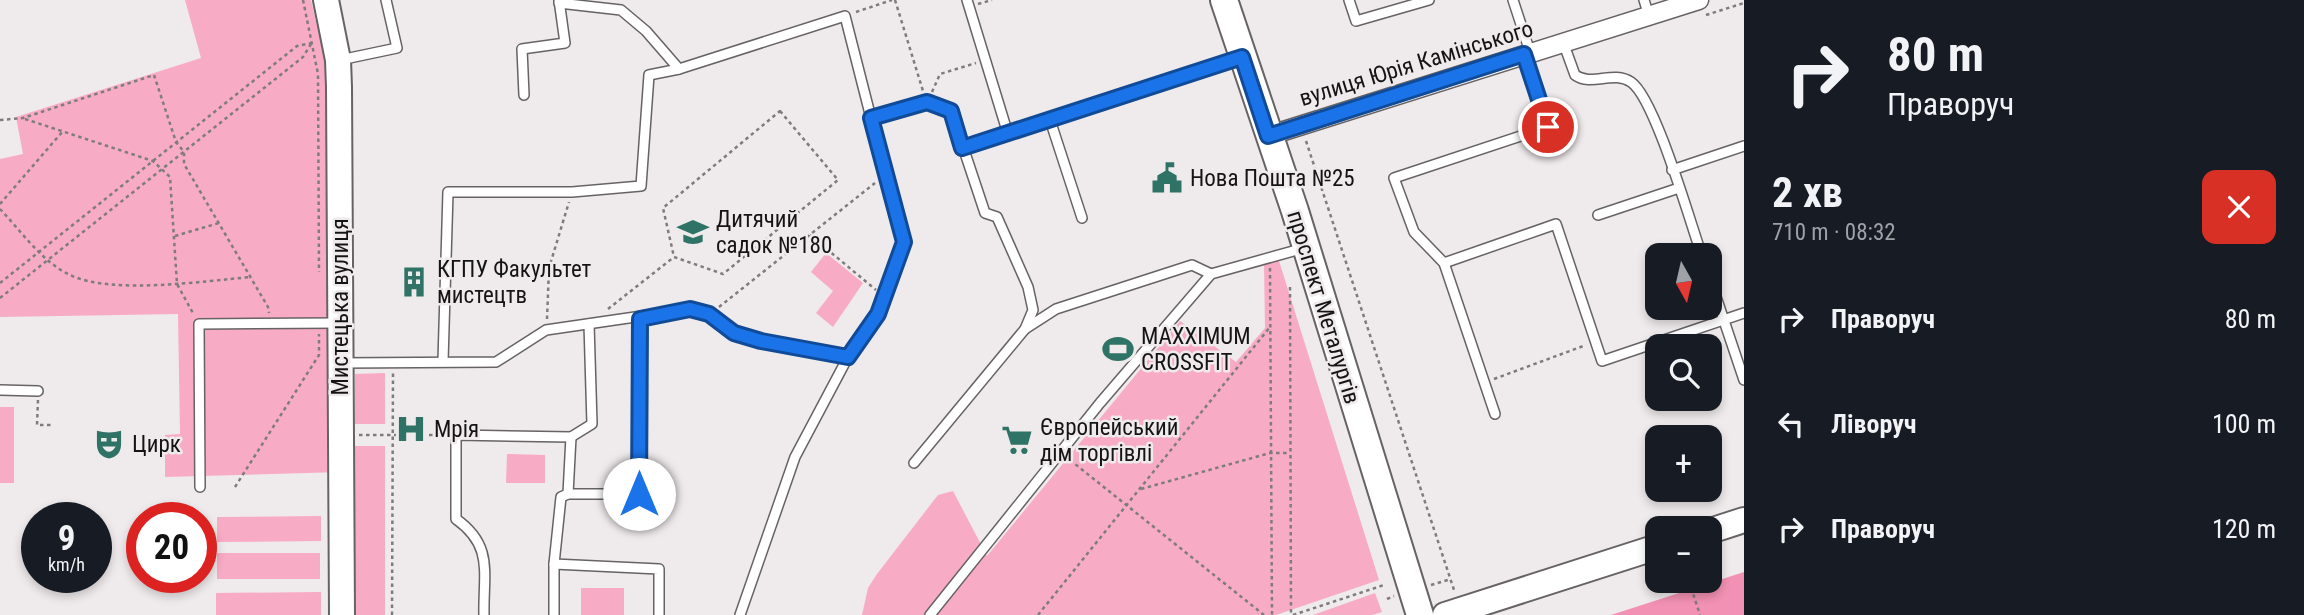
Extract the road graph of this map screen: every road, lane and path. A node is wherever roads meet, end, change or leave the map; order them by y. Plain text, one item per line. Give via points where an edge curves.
1 (303, 0) edge
2 (326, 0) edge
3 (386, 0) edge
4 (894, 0) edge
5 (967, 0) edge
6 (1224, 0) edge
7 (1349, 0) edge
8 (1429, 0) edge
9 (1513, 0) edge
10 (1699, 0) edge
11 (559, 1) edge
12 (1646, 8) edge
13 (845, 16) junction
14 (1563, 42) junction
15 (312, 43) junction
16 (1527, 53) junction
17 (1242, 57) junction
18 (338, 60) junction
19 (985, 60) junction
20 (679, 69) junction
21 (524, 95) dead end
22 (927, 102) junction
23 (23, 118) junction
24 (871, 118) junction
25 (0, 120) edge
26 (1050, 120) junction
27 (1300, 125) junction
28 (63, 131) junction
29 (1008, 134) junction
30 (1268, 136) junction
31 (176, 142) junction
32 (1744, 146) edge
33 (962, 148) junction
34 (184, 152) junction
35 (153, 161) junction
36 (161, 170) junction
37 (1672, 170) junction
38 (886, 174) junction
39 (1679, 188) junction
40 (572, 192) junction
41 (0, 207) edge
42 (1598, 215) dead end
43 (1082, 218) dead end
44 (219, 223) junction
45 (810, 235) junction
46 (174, 237) junction
47 (1698, 243) edge
48 (1306, 247) junction
49 (40, 251) junction
50 (674, 257) junction
51 (1270, 257) junction
52 (48, 260) junction
53 (1444, 263) junction
54 (1211, 274) junction
55 (251, 277) junction
56 (319, 281) dead end
57 (0, 283) edge
58 (177, 284) junction
59 (1290, 287) dead end
60 (884, 297) junction
61 (0, 298) edge
62 (1744, 313) edge
63 (709, 314) junction
64 (1722, 317) edge
65 (640, 319) junction
66 (1723, 320) junction
67 (330, 322) junction
68 (269, 323) junction
69 (199, 324) junction
70 (589, 324) junction
71 (1270, 327) junction
72 (1025, 329) junction
73 (546, 330) junction
74 (1596, 341) junction
75 (848, 357) junction
76 (443, 362) junction
77 (340, 363) junction
78 (394, 363) junction
79 (1744, 380) edge
80 (1485, 383) junction
81 (0, 390) edge
82 (38, 391) joint
83 (1495, 414) dead end
84 (51, 425) dead end
85 (341, 435) junction
86 (393, 435) junction
87 (401, 435) dead end
88 (429, 435) dead end
89 (456, 435) junction
90 (571, 437) junction
91 (1059, 452) junction
92 (1270, 453) junction
93 (1290, 453) junction
94 (914, 463) dead end
95 (235, 486) dead end
96 (200, 487) dead end
97 (1139, 489) junction
98 (568, 494) junction
99 (1127, 504) junction
100 (1744, 520) edge
101 (1722, 527) edge
102 (1645, 550) edge
103 (554, 564) junction
104 (1384, 585) dead end
105 (1693, 593) edge
106 (1450, 605) edge
107 (342, 615) edge
108 (392, 615) edge
109 (484, 615) edge
110 (554, 615) edge
111 (659, 615) edge
112 (740, 615) edge
113 (930, 615) edge
114 (1038, 615) edge
115 (1264, 615) edge
116 (1272, 615) edge
117 (1292, 615) edge
118 (1420, 615) edge
119 (1700, 615) edge

1 - 15 path
2 - 18 street, Мистецька вулиця
3 - 18 lane via 397,48
4 - 13 path
4 - 22 path
5 - 19 lane
6 - 17 main road, проспект Металургів
7 - 8 lane via 1356,21
9 - 16 lane
10 - 12 street, вулиця Юрія Камінського
11 - 20 lane via 621,10
11 - 21 lane via 565,43 522,49
12 - 14 street, вулиця Юрія Камінського
13 - 20 lane
13 - 24 lane
14 - 16 street, вулиця Юрія Камінського
14 - 37 lane via 1581,80 1625,79 1642,93 1651,105
15 - 31 path via 297,46
15 - 34 path via 303,57
15 - 56 path via 318,74
16 - 27 street, вулиця Юрія Камінського
16 - 53 lane via 1548,127 1394,178 1414,232
17 - 26 lane
17 - 30 main road, проспект Металургів
18 - 67 street, Мистецька вулиця
19 - 22 path via 940,74
19 - 29 lane
20 - 40 lane via 649,75 641,186
22 - 24 lane
22 - 33 lane via 951,111
23 - 25 path
23 - 28 path
23 - 31 path via 154,75
24 - 38 lane
26 - 29 lane
26 - 43 lane
27 - 30 street, вулиця Юрія Камінського
27 - 106 path
28 - 35 path
28 - 41 path
29 - 33 lane
30 - 48 main road, проспект Металургів
31 - 34 path
31 - 35 path
32 - 37 lane
33 - 72 lane via 985,213 997,217 1028,287 1033,310
34 - 36 path
34 - 44 path via 184,164
35 - 36 path
35 - 49 path
36 - 46 path via 170,177
36 - 52 path
37 - 39 lane
38 - 45 path
38 - 60 lane via 904,242
39 - 42 lane
39 - 47 lane
40 - 73 path via 550,268
40 - 76 lane via 448,192
41 - 49 path
44 - 46 path
44 - 55 path
45 - 60 path
45 - 63 path
46 - 58 path
48 - 51 lane
48 - 118 main road, проспект Металургів
49 - 52 path
49 - 57 path
50 - 50 path via 723,274 838,180 780,111 663,208
50 - 70 path
51 - 54 lane
51 - 71 path
52 - 58 path via 70,275 96,283
52 - 61 path
53 - 74 lane via 1556,224
53 - 80 lane
54 - 72 lane via 1192,265 1056,309
54 - 91 lane
55 - 58 path
55 - 68 path via 268,307
58 - 69 path
59 - 93 path
60 - 75 lane via 878,314
62 - 66 lane
63 - 65 lane via 690,309
63 - 75 lane via 734,333
64 - 66 lane
65 - 70 lane
65 - 98 lane via 639,494
66 - 74 lane via 1602,361
66 - 79 lane
67 - 68 lane
67 - 77 street, Мистецька вулиця
67 - 95 path via 319,355
68 - 69 lane
69 - 96 lane
70 - 73 lane
70 - 90 lane via 592,424
71 - 92 path
71 - 97 path
72 - 94 lane
73 - 76 lane via 496,362
74 - 80 path
75 - 112 lane via 795,457
76 - 78 lane
77 - 78 lane
77 - 85 street, Мистецька вулиця
78 - 86 path
80 - 83 lane
81 - 82 lane
82 - 84 path via 37,425
85 - 86 path
85 - 107 street, Мистецька вулиця
86 - 87 path
86 - 108 path
88 - 89 path
89 - 90 lane
89 - 109 lane via 456,519 472,530 483,548
90 - 98 lane
91 - 99 path
91 - 113 lane
92 - 93 path
92 - 97 path
92 - 116 path
93 - 117 path
97 - 99 path
98 - 103 lane via 561,497
99 - 114 path
99 - 115 path
100 - 101 street
102 - 106 street
103 - 110 lane
103 - 111 lane via 659,569
104 - 117 path
105 - 119 path

